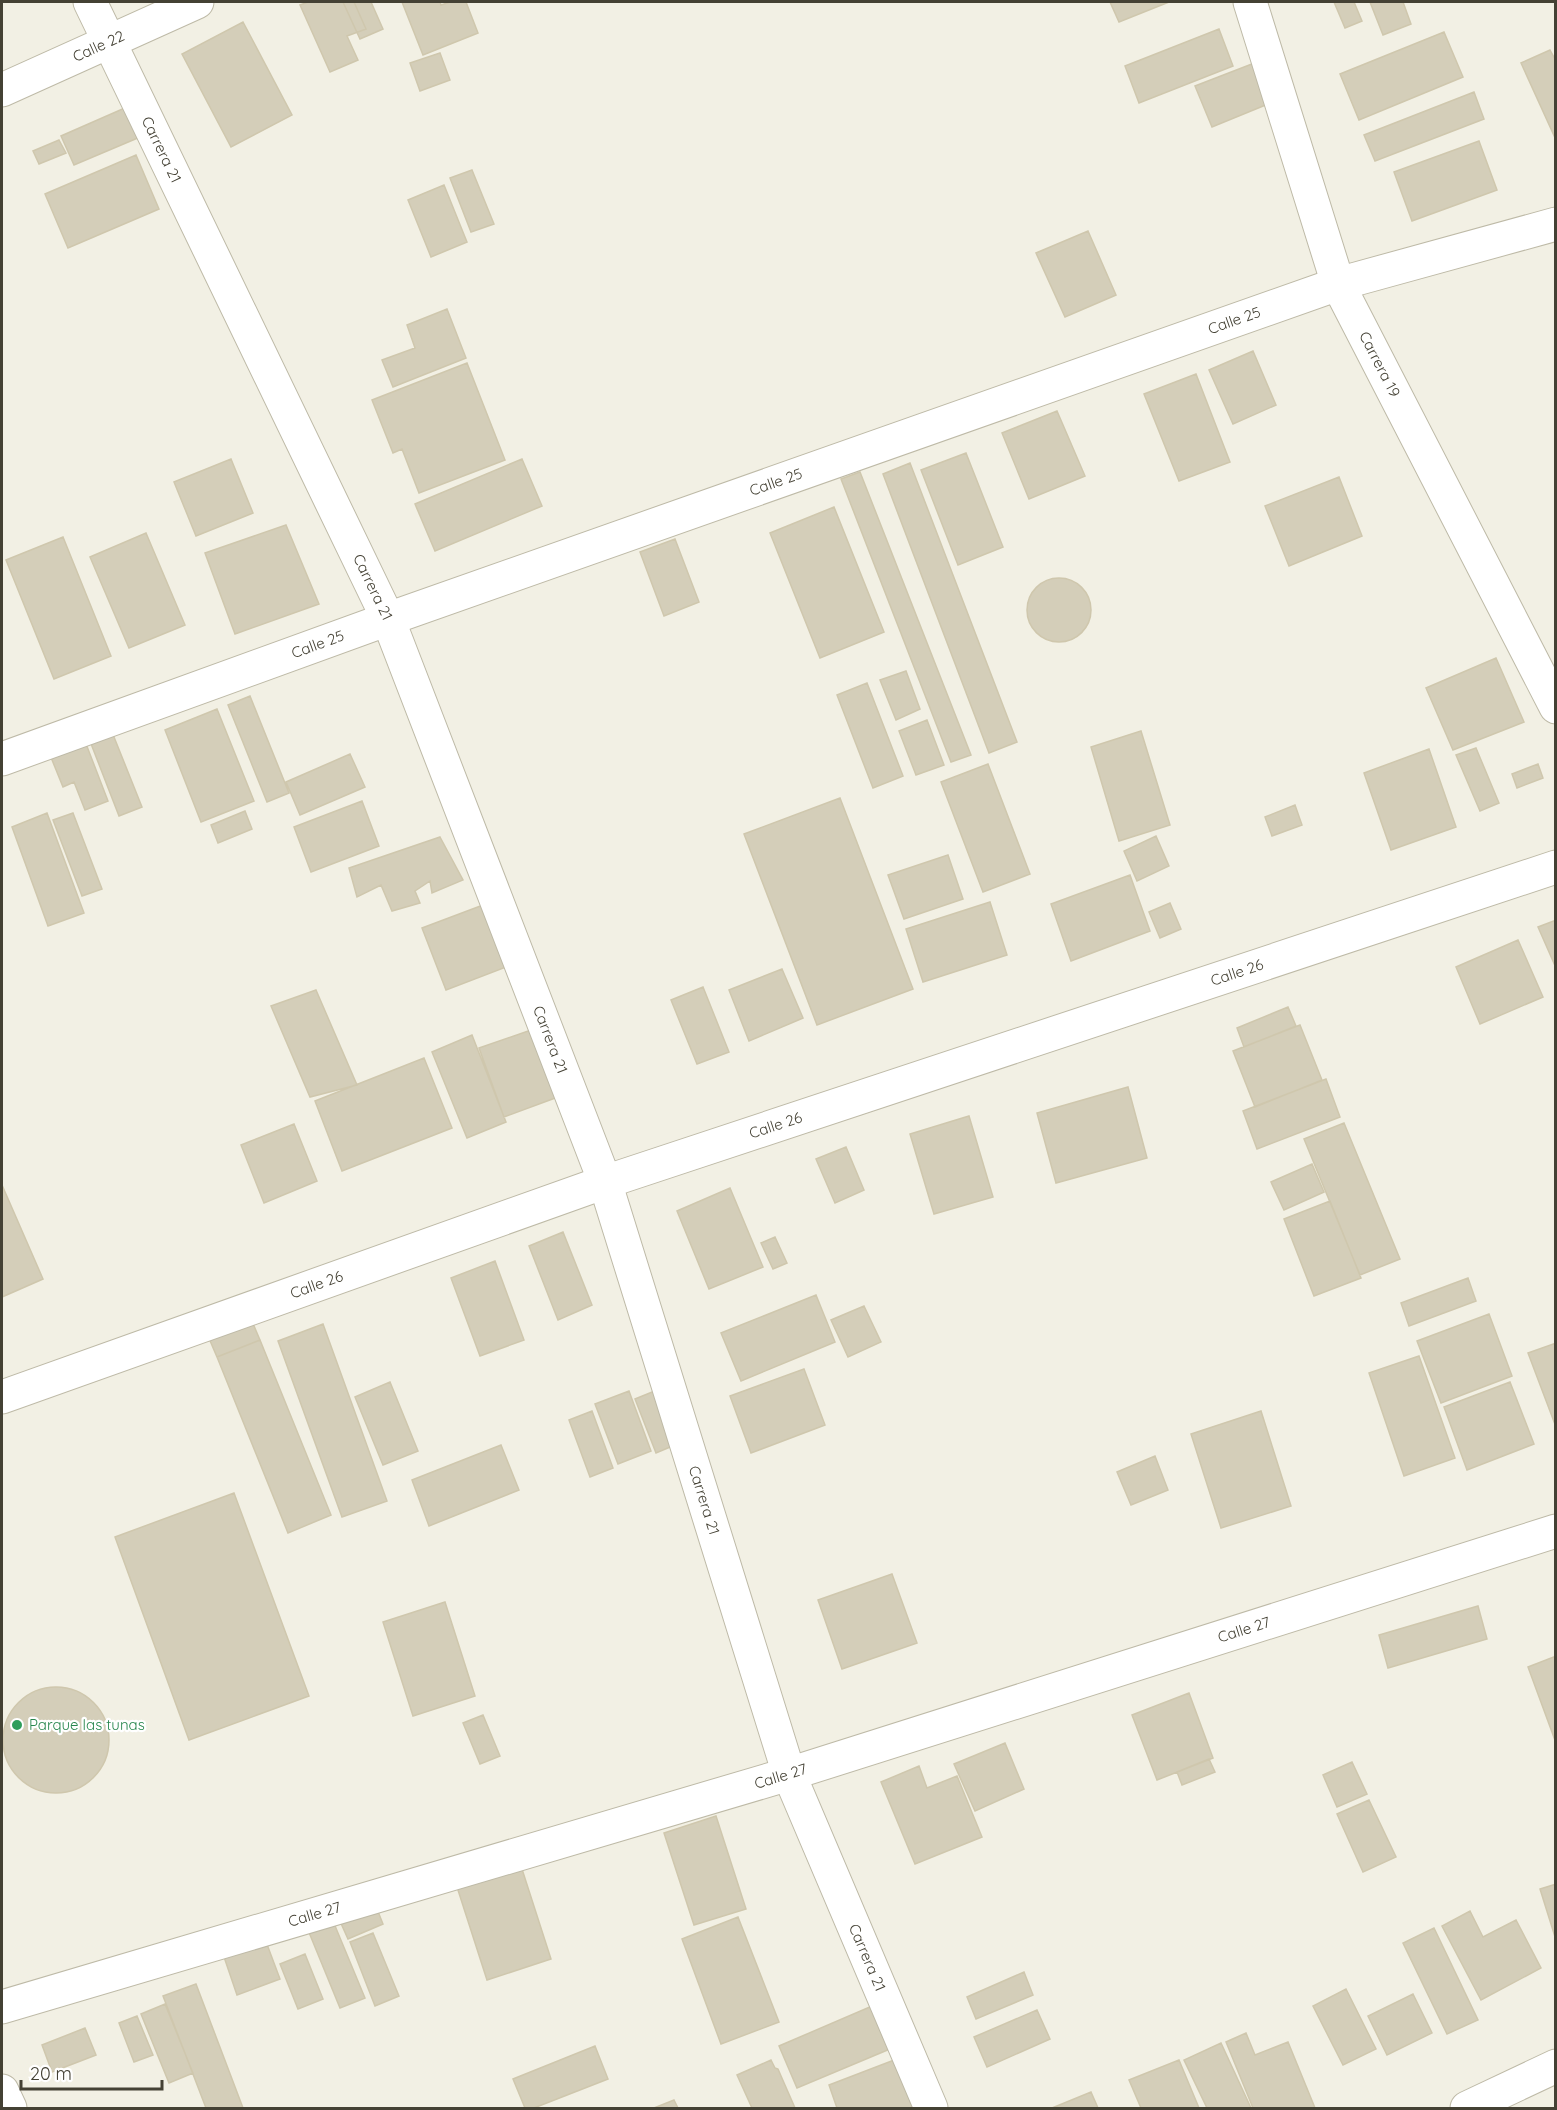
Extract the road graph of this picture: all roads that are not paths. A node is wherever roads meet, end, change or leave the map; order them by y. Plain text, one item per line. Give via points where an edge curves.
1 (90, 2) edge
2 (197, 2) edge
3 (1250, 2) edge
4 (109, 42) junction
5 (2, 90) edge
6 (1556, 224) edge
7 (1338, 284) junction
8 (388, 619) junction
9 (1556, 707) edge
10 (2, 759) edge
11 (1556, 867) edge
12 (605, 1182) junction
13 (2, 1397) edge
14 (1556, 1531) edge
15 (789, 1774) junction
16 (2, 2007) edge
17 (1556, 2066) edge
18 (2, 2091) edge
19 (10, 2109) edge
20 (931, 2109) edge
21 (1467, 2109) edge

1 - 4 street, Carrera 21
2 - 4 street, Calle 22
3 - 7 street, Carrera 19
4 - 5 street, Calle 22
4 - 8 street, Carrera 21
6 - 7 street, Calle 25
7 - 8 street, Calle 25
7 - 9 street, Carrera 19
8 - 10 street, Calle 25
8 - 12 street, Carrera 21
11 - 12 street, Calle 26
12 - 13 street, Calle 26
12 - 15 street, Carrera 21
14 - 15 street, Calle 27
15 - 16 street, Calle 27
15 - 20 street, Carrera 21
17 - 21 street
18 - 19 street

